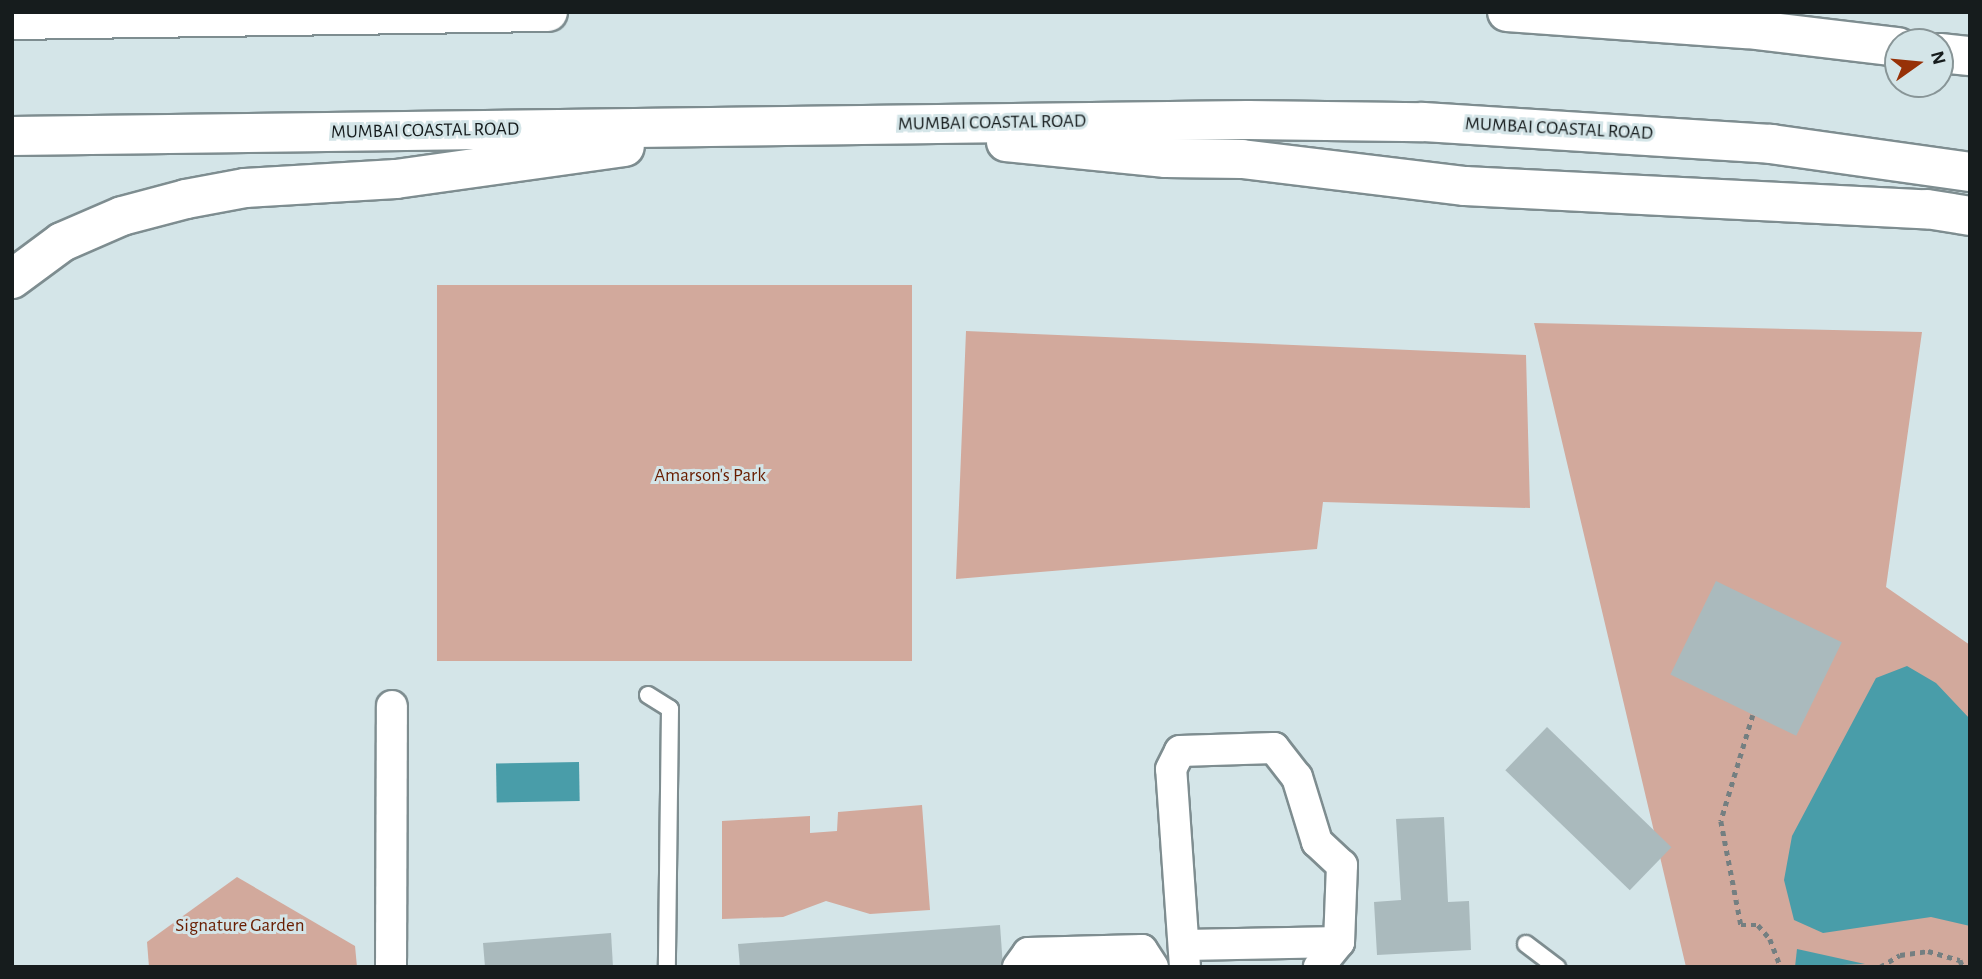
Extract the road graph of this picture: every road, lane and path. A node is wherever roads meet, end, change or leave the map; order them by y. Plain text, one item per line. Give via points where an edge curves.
1 (548, 12) edge
2 (1507, 12) edge
3 (12, 20) edge
4 (1884, 45) edge
5 (943, 124) junction
6 (702, 127) junction
7 (12, 136) edge
8 (1970, 173) edge
9 (1970, 216) edge
10 (12, 279) edge
11 (648, 695) dead end
12 (392, 706) dead end
13 (1753, 715) dead end
14 (1339, 942) junction
15 (1526, 944) dead end
16 (1186, 956) edge
17 (391, 967) edge
18 (667, 967) edge
19 (1018, 967) edge
20 (1153, 967) edge
21 (1319, 967) edge
22 (1557, 967) edge
23 (1781, 967) edge
24 (1880, 967) edge
25 (1963, 967) edge

1 - 3 highway
2 - 4 highway via 1747,29
5 - 6 highway, MUMBAI COASTAL ROAD
5 - 8 highway, MUMBAI COASTAL ROAD via 1248,120 1464,124 1771,144
5 - 9 highway via 1000,141 1067,151 1242,159 1465,186 1927,209
6 - 7 highway, MUMBAI COASTAL ROAD
6 - 10 highway via 626,147 549,160 396,179 245,188 186,199 122,216 62,242
11 - 18 lane via 670,709
12 - 17 street
13 - 23 path via 1721,821 1741,925 1758,925 1770,939
14 - 16 street
14 - 16 street via 1342,865 1317,842 1297,777 1274,748 1180,751 1171,769
14 - 21 street
15 - 22 lane
19 - 20 street via 1028,953 1142,950
24 - 25 path via 1900,954 1928,951 1960,960

